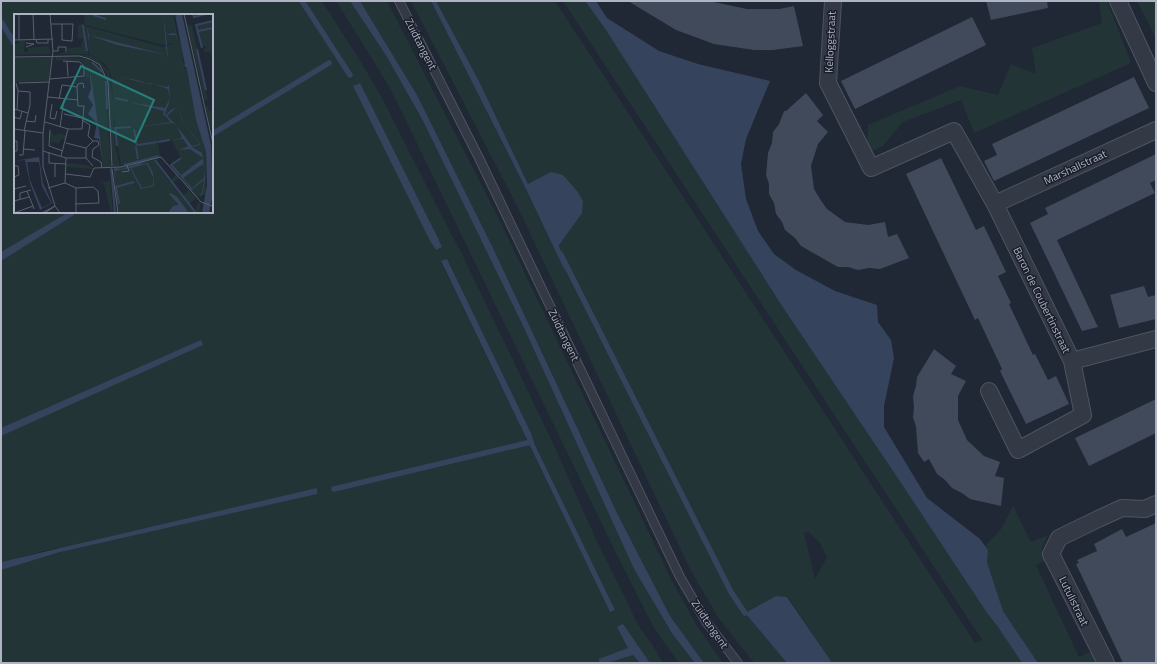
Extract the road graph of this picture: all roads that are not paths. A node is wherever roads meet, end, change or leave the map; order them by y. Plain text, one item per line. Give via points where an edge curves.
1 (400, 1) edge
2 (833, 1) edge
3 (1118, 1) edge
4 (828, 83) joint
5 (1156, 84) edge
6 (1156, 130) edge
7 (995, 204) junction
8 (1156, 339) edge
9 (1072, 361) junction
10 (989, 391) dead end
11 (1156, 504) edge
12 (738, 663) edge
13 (1106, 663) edge

1 - 12 lane, Zuidtangent via 479,158 680,576 707,623
2 - 4 street, Kelloggstraat
3 - 5 street
4 - 7 street, Baron de Coubertinstraat via 871,168 954,131
6 - 7 street, Marshallstraat
7 - 9 street, Baron de Coubertinstraat
8 - 9 street, Baron de Coubertinstraat
9 - 10 street via 1083,415 1018,450
11 - 13 street, Lutulistraat via 1145,509 1122,508 1059,538 1051,554

